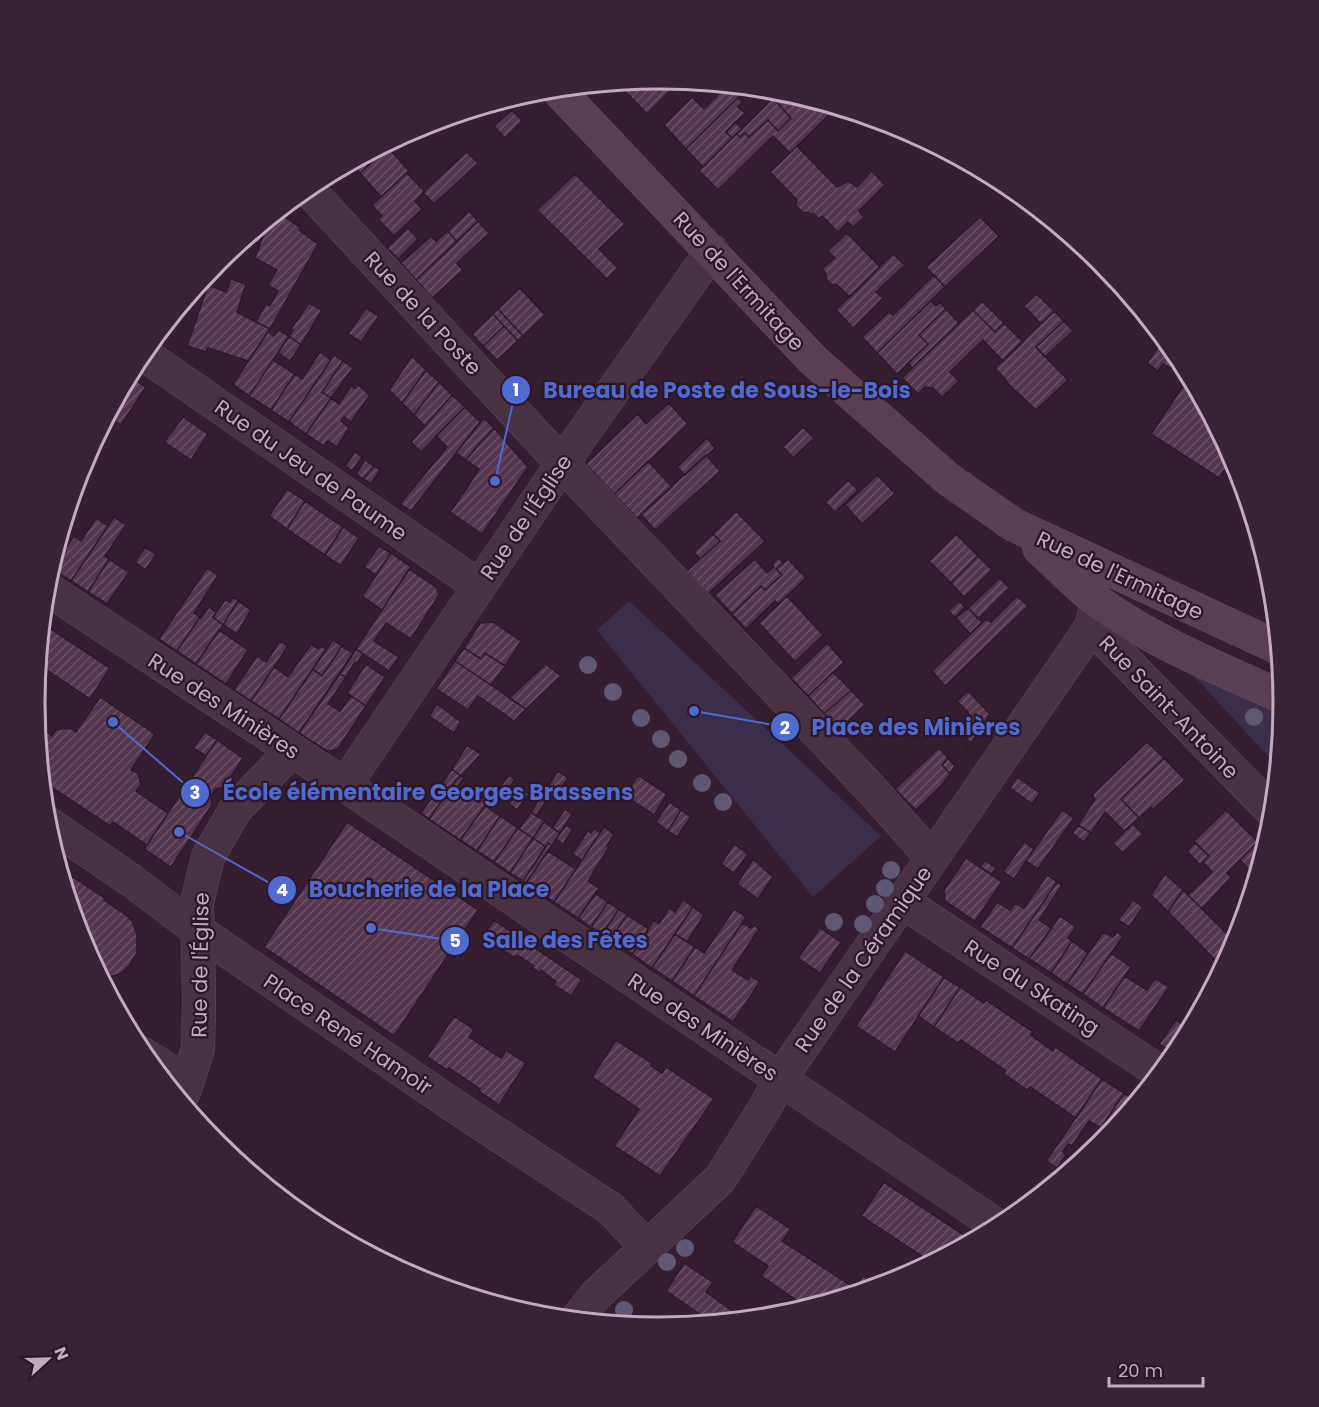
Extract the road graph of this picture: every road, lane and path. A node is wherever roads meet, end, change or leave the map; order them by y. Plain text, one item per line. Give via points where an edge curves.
1 (565, 96) edge
2 (315, 195) edge
3 (712, 251) junction
4 (151, 359) edge
5 (563, 464) junction
6 (1014, 525) junction
7 (479, 586) junction
8 (55, 594) edge
9 (1094, 614) junction
10 (1271, 644) edge
11 (1274, 693) edge
12 (292, 750) junction
13 (345, 785) junction
14 (1265, 804) edge
15 (59, 831) edge
16 (932, 858) junction
17 (903, 902) junction
18 (197, 930) junction
19 (1154, 1068) edge
20 (780, 1079) junction
21 (183, 1090) edge
22 (990, 1221) edge
23 (647, 1248) junction
24 (581, 1313) edge

1 - 3 main road, Rue de l'Ermitage
2 - 5 street, Rue de la Poste
3 - 5 street, Rue de l'Église
3 - 6 main road, Rue de l'Ermitage via 813,360 948,479
4 - 7 street, Rue du Jeu de Paume
5 - 7 street, Rue de l'Église
5 - 16 street, Rue de la Poste
6 - 9 main road
6 - 10 main road, Rue de l'Ermitage
7 - 13 street, Rue de l'Église
8 - 12 street, Rue des Minières
9 - 11 main road
9 - 14 street, Rue Saint-Antoine
9 - 16 street, Rue de la Céramique
12 - 13 street, Rue des Minières
12 - 18 street, Rue de l'Église via 235,810 208,857 196,902
13 - 20 street, Rue des Minières
15 - 18 street, Place René Hamoir
16 - 17 street, Rue de la Céramique
17 - 19 street, Rue du Skating
17 - 20 street, Rue de la Céramique
18 - 21 street, Rue de l'Église via 198,1049
18 - 23 street, Place René Hamoir via 611,1209
20 - 22 street, Rue des Minières
20 - 23 street, Rue de la Céramique via 720,1179
23 - 24 street, Rue de la Céramique

